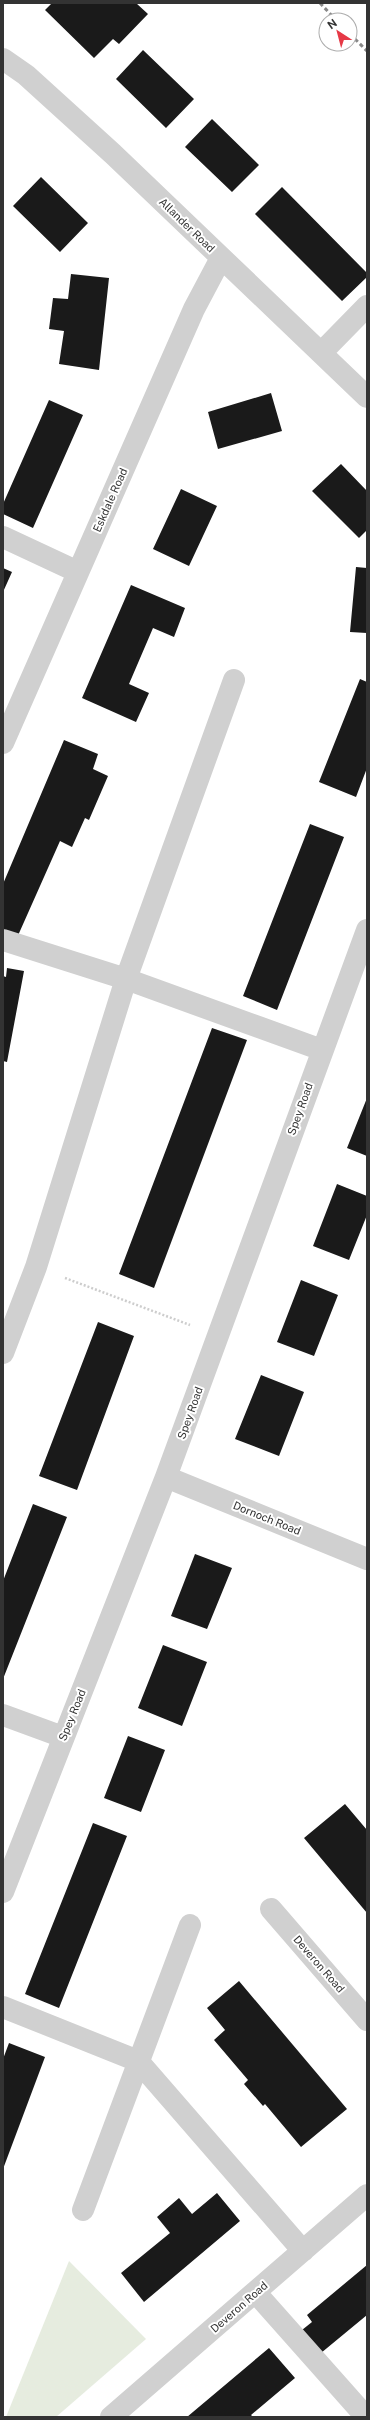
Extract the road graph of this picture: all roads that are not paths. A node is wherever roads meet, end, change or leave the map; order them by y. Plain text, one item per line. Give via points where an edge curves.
1 (3, 59) edge
2 (222, 258) junction
3 (367, 306) edge
4 (321, 353) junction
5 (367, 397) edge
6 (3, 537) edge
7 (78, 572) junction
8 (234, 680) dead end
9 (3, 743) edge
10 (367, 930) edge
11 (3, 940) edge
12 (126, 979) junction
13 (322, 1050) junction
14 (3, 1353) edge
15 (166, 1477) junction
16 (367, 1559) edge
17 (3, 1715) edge
18 (63, 1738) junction
19 (3, 1892) edge
20 (271, 1909) dead end
21 (190, 1925) dead end
22 (3, 2007) edge
23 (367, 2020) edge
24 (138, 2060) junction
25 (367, 2195) edge
26 (83, 2210) dead end
27 (303, 2251) junction
28 (256, 2293) junction
29 (361, 2411) edge
30 (110, 2417) edge

1 - 2 street, Allander Road via 26,75 85,128
2 - 4 street, Allander Road
2 - 7 street, Eskdale Road via 194,308
3 - 4 street
4 - 5 street, Allander Road
6 - 7 street
7 - 9 street, Eskdale Road
8 - 12 street
10 - 13 street, Spey Road
11 - 12 street
12 - 13 street
12 - 14 street via 36,1267
13 - 15 street, Spey Road
15 - 16 street, Dornoch Road
15 - 18 street, Spey Road
17 - 18 street
18 - 19 street, Spey Road
20 - 23 street, Deveron Road
21 - 24 street
22 - 24 street
24 - 26 street
24 - 27 street
25 - 27 street, Deveron Road
27 - 28 street, Deveron Road
28 - 29 street
28 - 30 street, Deveron Road

